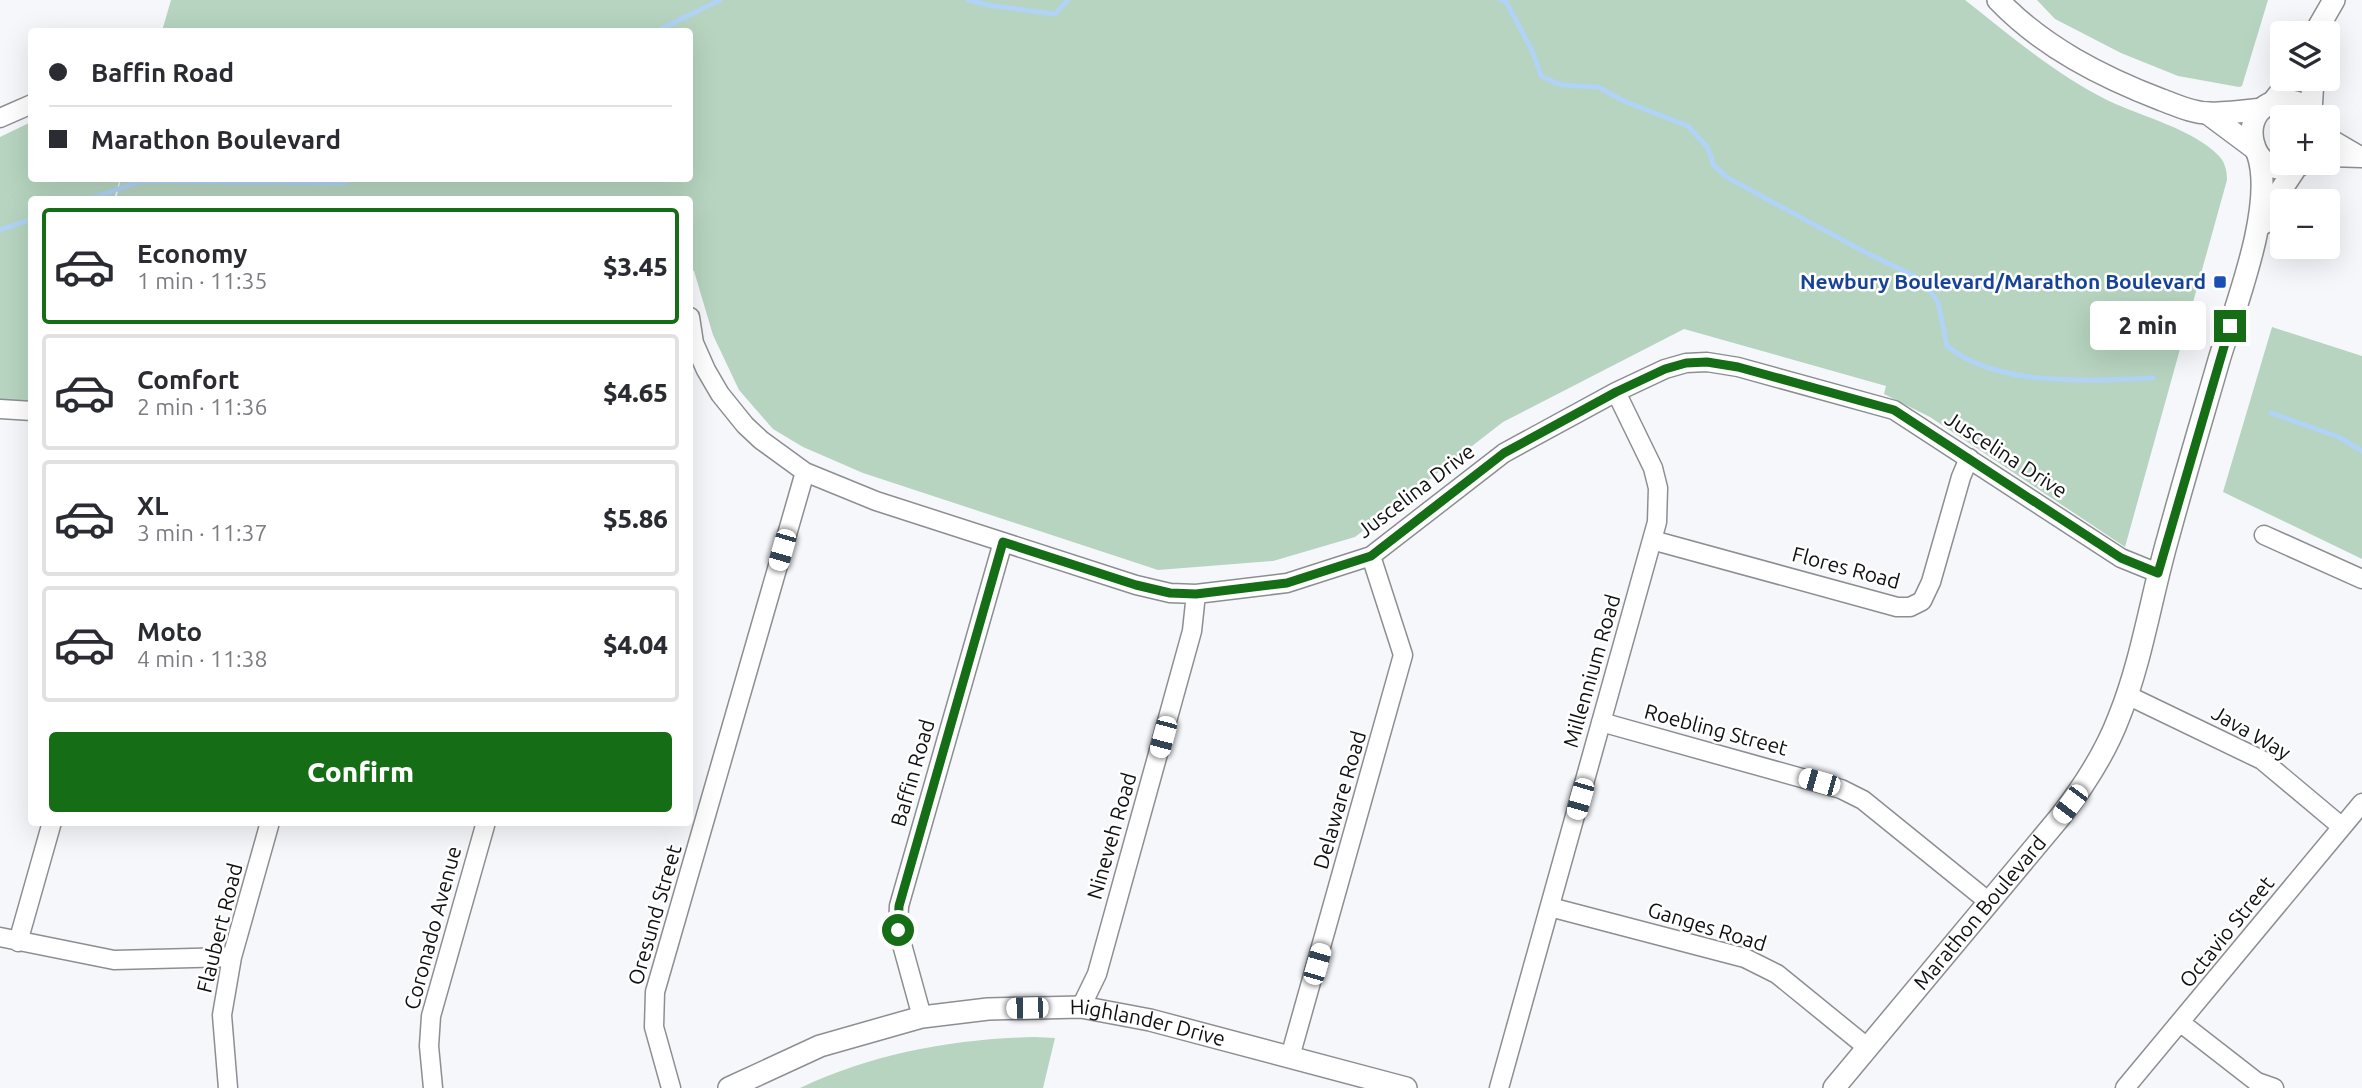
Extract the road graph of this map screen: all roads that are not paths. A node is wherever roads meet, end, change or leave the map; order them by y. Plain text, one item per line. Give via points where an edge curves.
1 (1998, 0) edge
2 (2334, 0) edge
3 (2322, 21) edge
4 (2328, 21) edge
5 (2280, 91) edge
6 (2270, 105) edge
7 (2272, 105) edge
8 (2299, 105) edge
9 (28, 106) edge
10 (2267, 106) junction
11 (2207, 113) junction
12 (0, 118) edge
13 (2340, 144) edge
14 (2256, 151) junction
15 (2340, 156) edge
16 (2362, 157) edge
17 (2270, 163) edge
18 (2292, 175) edge
19 (2253, 247) junction
20 (693, 333) edge
21 (1616, 392) junction
22 (0, 409) edge
23 (28, 411) edge
24 (1969, 458) junction
25 (805, 472) junction
26 (2264, 534) dead end
27 (1652, 540) junction
28 (1003, 542) junction
29 (1371, 556) junction
30 (2158, 573) junction
31 (2362, 579) edge
32 (1196, 594) junction
33 (2127, 695) junction
34 (1601, 722) junction
35 (2362, 803) edge
36 (51, 826) edge
37 (269, 826) edge
38 (485, 826) edge
39 (2342, 827) junction
40 (1990, 902) junction
41 (1550, 907) junction
42 (0, 937) edge
43 (18, 942) junction
44 (232, 957) junction
45 (1081, 1007) junction
46 (922, 1017) junction
47 (2181, 1023) junction
48 (1868, 1048) junction
49 (1290, 1057) junction
50 (228, 1088) edge
51 (433, 1088) edge
52 (671, 1088) edge
53 (729, 1088) edge
54 (1406, 1088) edge
55 (1499, 1088) edge
56 (1834, 1088) edge
57 (2125, 1088) edge
58 (2274, 1088) edge

1 - 11 street via 2043,38 2097,72 2180,107
2 - 3 street
2 - 4 street
5 - 10 street
6 - 10 street
7 - 8 street via 2293,101
9 - 12 street
10 - 11 street
10 - 14 street, Marathon Boulevard via 2252,127
11 - 14 street
13 - 16 street
14 - 17 street
14 - 19 street, Marathon Boulevard via 2263,181
15 - 16 street
18 - 19 street, Marathon Boulevard
19 - 30 street, Marathon Boulevard
20 - 25 street, Juscelina Drive via 720,394 753,433
21 - 24 street, Juscelina Drive via 1686,363 1738,367 1894,410
21 - 27 street, Millennium Road via 1658,488
21 - 29 street, Juscelina Drive via 1504,453
22 - 23 street
24 - 27 street, Flores Road via 1931,582 1922,601 1910,607
24 - 30 street, Juscelina Drive via 2121,558
25 - 28 street, Juscelina Drive via 876,501
25 - 52 street, Oresund Street via 655,992 653,1027
26 - 31 street
27 - 34 street, Millennium Road
28 - 32 street, Juscelina Drive via 1136,585
28 - 46 street, Baffin Road via 899,906 898,930
29 - 32 street, Juscelina Drive via 1287,583
29 - 49 street, Delaware Road via 1403,655
30 - 33 street, Marathon Boulevard
32 - 45 street, Nineveh Road via 1192,631 1123,882 1097,974
33 - 39 street, Java Way via 2262,760
33 - 40 street, Marathon Boulevard via 2094,770
34 - 40 street, Roebling Street via 1841,789 1863,800
34 - 41 street, Millennium Road
35 - 39 street, Octavio Street
36 - 43 street
37 - 44 street, Flaubert Road
38 - 51 street, Coronado Avenue via 431,1016
39 - 47 street, Octavio Street
40 - 48 street, Marathon Boulevard
41 - 48 street, Ganges Road via 1761,964
41 - 55 street, Millennium Road
42 - 43 street
43 - 44 street via 114,960
44 - 50 street, Flaubert Road via 222,1015
45 - 46 street, Highlander Drive via 988,1009
45 - 49 street, Highlander Drive
46 - 53 street, Highlander Drive via 820,1046
47 - 57 street, Octavio Street
47 - 58 street via 2257,1082
48 - 56 street, Marathon Boulevard
49 - 54 street, Highlander Drive

